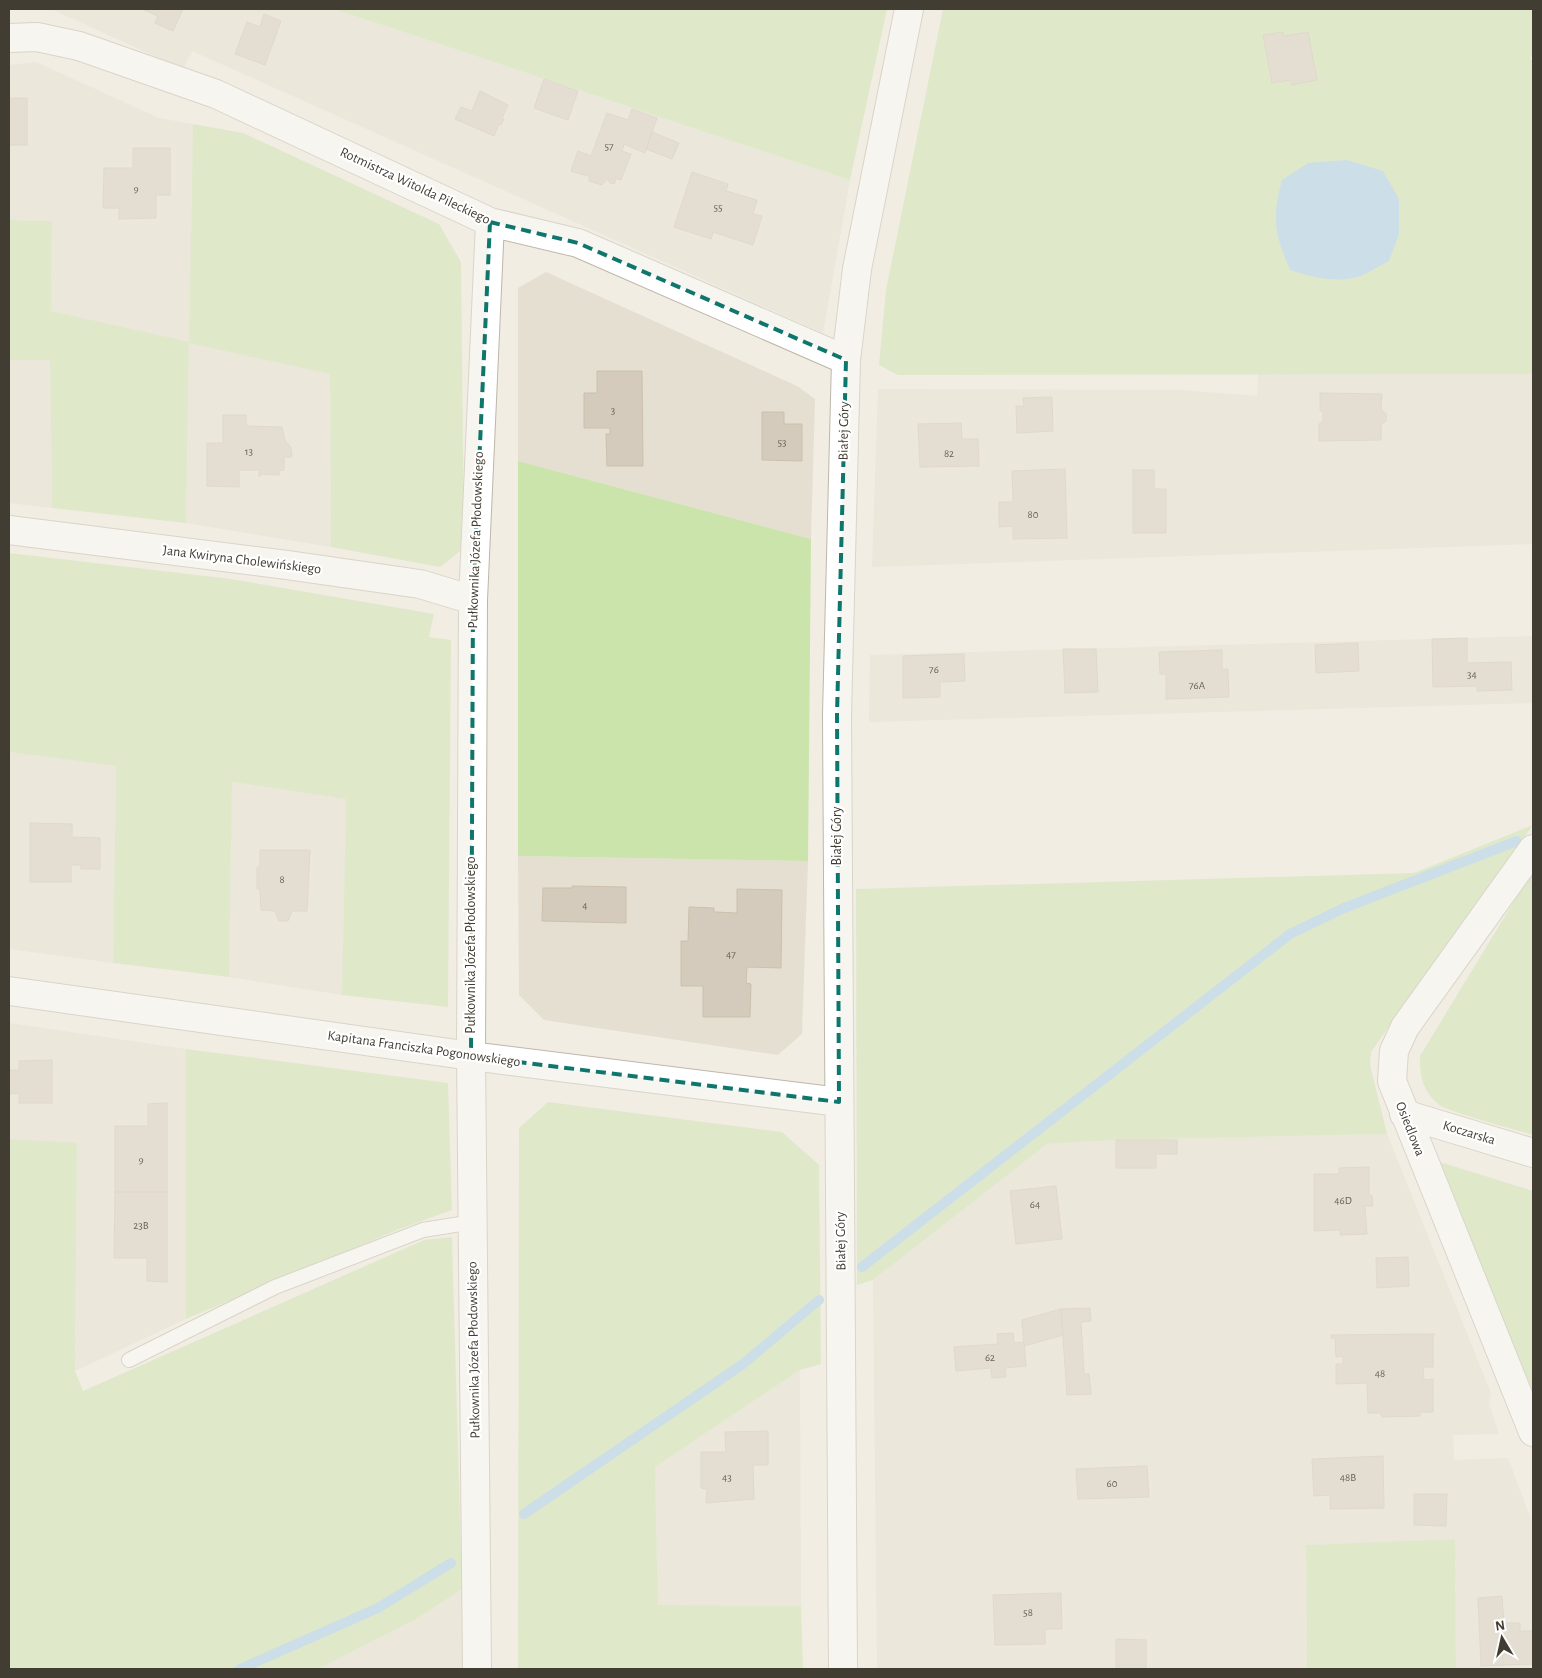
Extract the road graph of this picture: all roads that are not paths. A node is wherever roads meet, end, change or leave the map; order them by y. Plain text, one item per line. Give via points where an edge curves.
1 (909, 9) edge
2 (9, 38) edge
3 (490, 222) junction
4 (846, 360) junction
5 (9, 530) edge
6 (473, 600) junction
7 (1533, 849) edge
8 (9, 991) edge
9 (471, 1056) junction
10 (839, 1102) junction
11 (1404, 1114) junction
12 (1533, 1153) edge
13 (473, 1222) junction
14 (129, 1360) dead end
15 (1533, 1432) edge
16 (477, 1669) edge
17 (844, 1669) edge

1 - 4 street, Białej Góry via 857,269
2 - 3 street, Rotmistrza Witolda Pileckiego via 38,36 79,46 216,94
3 - 4 street, Rotmistrza Witolda Pileckiego via 578,243
3 - 6 street, Pułkownika Józefa Płodowskiego
4 - 10 street, Białej Góry via 837,715
5 - 6 street, Jana Kwiryna Cholewińskiego via 420,584
6 - 9 street, Pułkownika Józefa Płodowskiego
7 - 11 street, Osiedlowa via 1405,1027 1394,1051 1392,1081
8 - 9 street, Kapitana Franciszka Pogonowskiego
9 - 10 street, Kapitana Franciszka Pogonowskiego
9 - 13 street, Pułkownika Józefa Płodowskiego
10 - 17 street, Białej Góry
11 - 12 street, Koczarska
11 - 15 street, Osiedlowa
13 - 14 lane via 423,1230 275,1287
13 - 16 street, Pułkownika Józefa Płodowskiego

